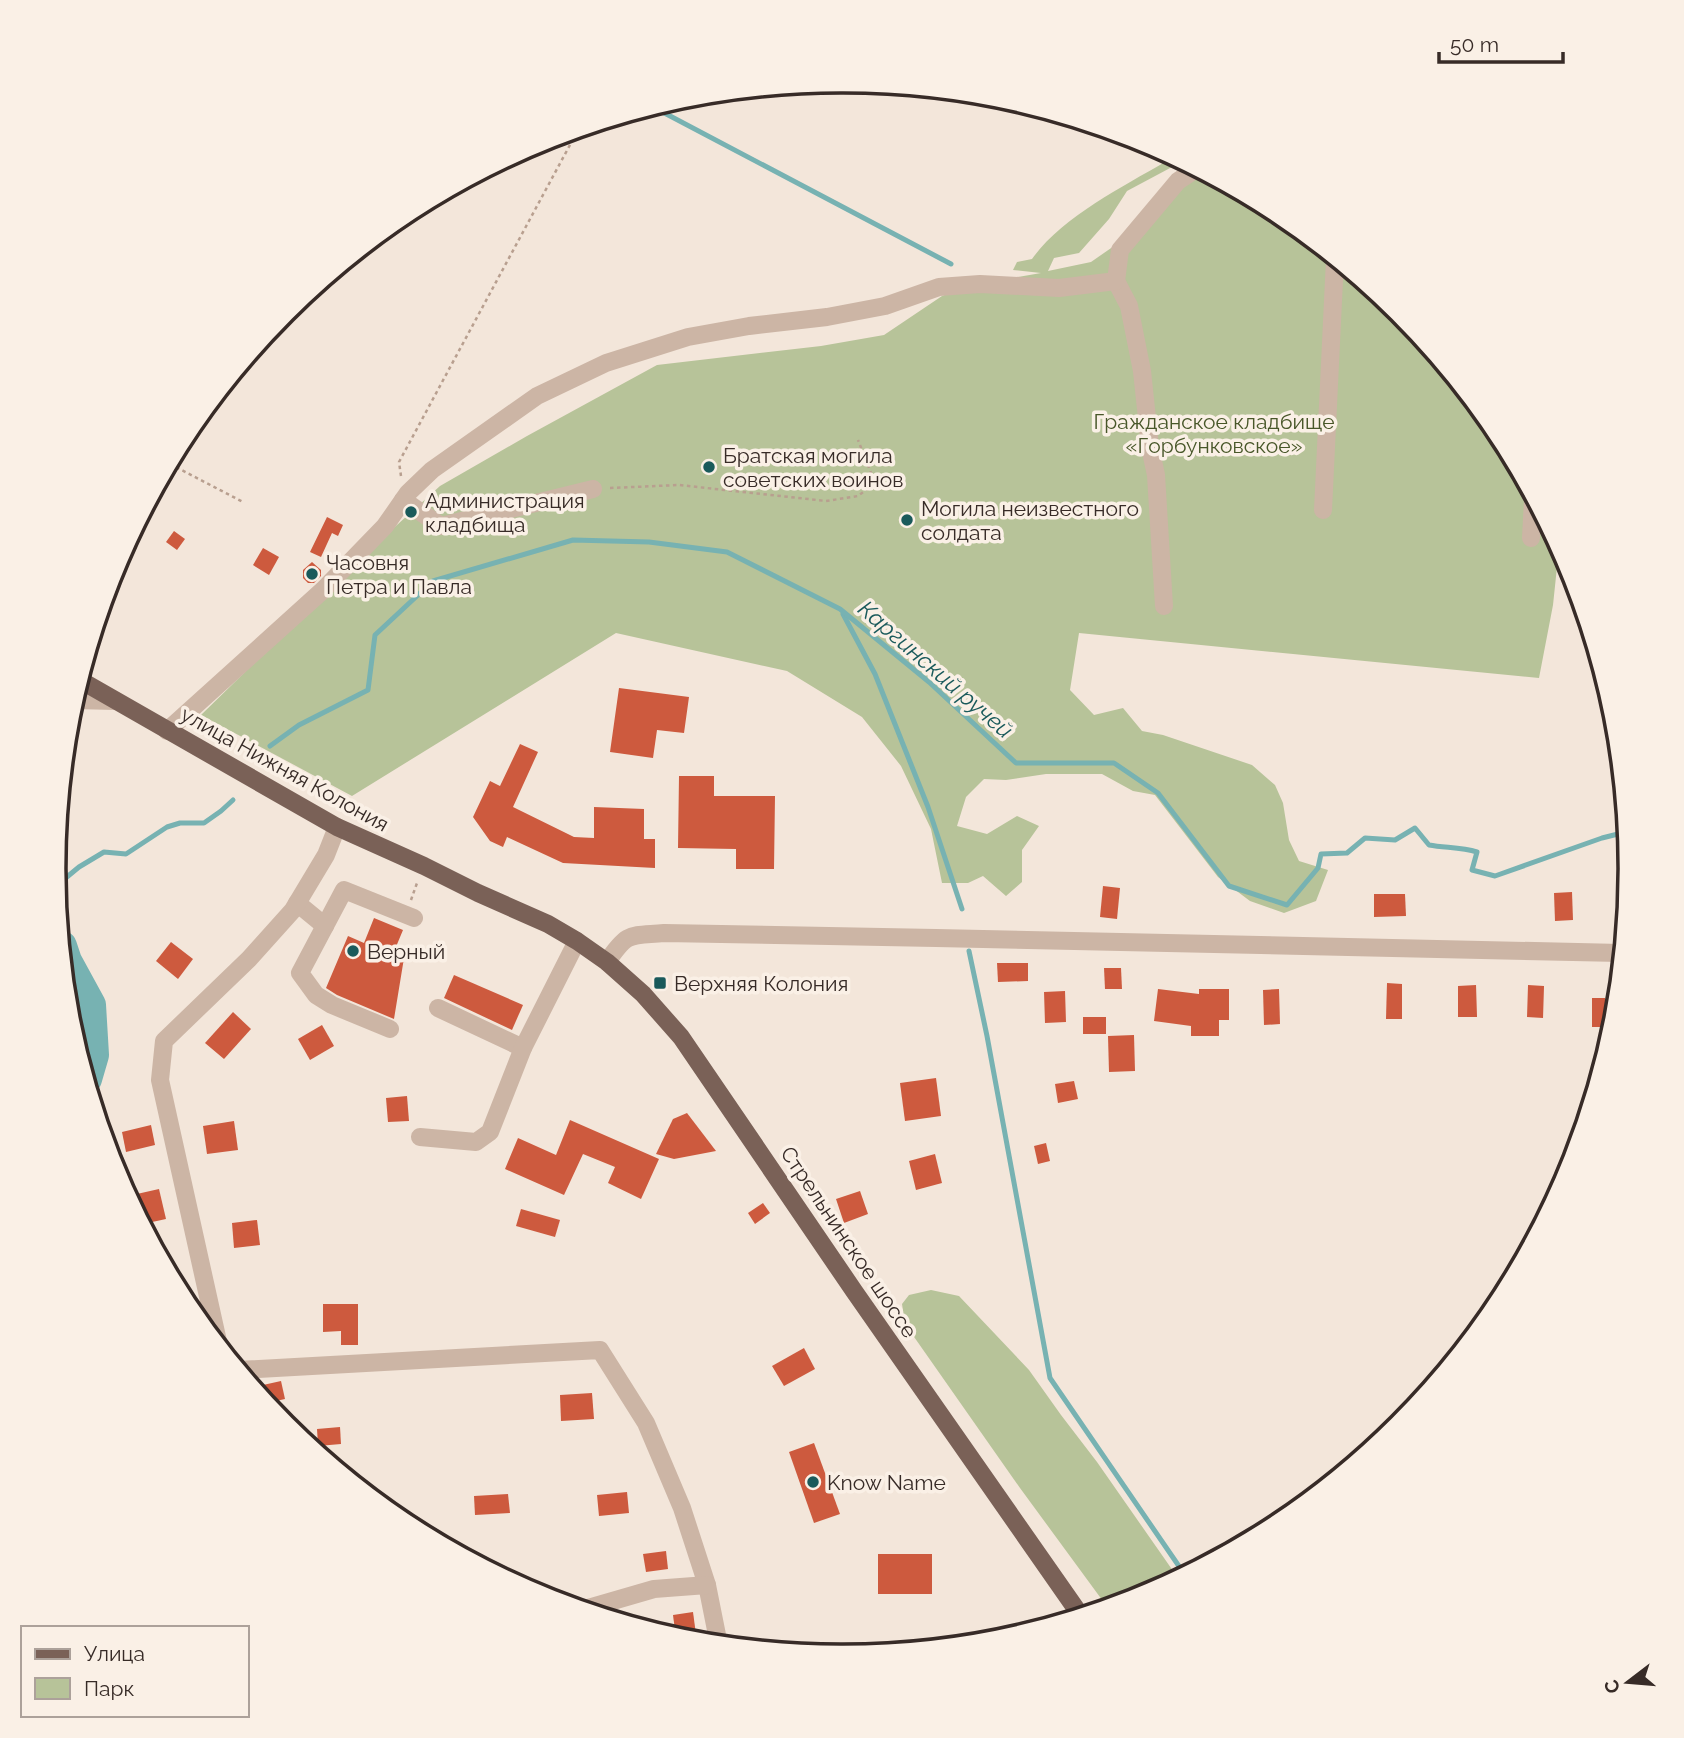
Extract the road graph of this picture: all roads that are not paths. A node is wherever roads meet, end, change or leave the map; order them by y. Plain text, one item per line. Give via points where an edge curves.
1 (1188, 174) edge
2 (1334, 271) edge
3 (1116, 281) junction
4 (593, 489) road end
5 (403, 500) junction
6 (1323, 509) dead end
7 (1532, 515) edge
8 (1531, 538) dead end
9 (1164, 606) dead end
10 (89, 685) edge
11 (85, 700) edge
12 (116, 701) junction
13 (167, 731) junction
14 (337, 827) junction
15 (297, 904) junction
16 (414, 918) dead end
17 (548, 924) joint
18 (325, 926) junction
19 (577, 941) junction
20 (1613, 953) edge
21 (607, 962) junction
22 (438, 1008) dead end
23 (390, 1029) dead end
24 (523, 1048) junction
25 (420, 1137) dead end
26 (214, 1323) edge
27 (250, 1369) edge
28 (707, 1585) junction
29 (599, 1605) edge
30 (1075, 1608) edge
31 (717, 1634) edge

1 - 3 street via 1120,250
2 - 6 street
3 - 5 street via 1059,288 939,287 885,306 688,337 606,363 537,396 432,470
3 - 9 street via 1129,306 1142,371 1156,475
4 - 5 street via 441,526
5 - 13 street via 323,590
7 - 8 street
10 - 12 main road, улица Нижняя Колония
11 - 12 street
12 - 13 main road, улица Нижняя Колония
13 - 14 main road, улица Нижняя Колония
14 - 15 street
14 - 17 main road, улица Нижняя Колония
15 - 18 street
15 - 26 street via 249,959 164,1041 160,1080
16 - 18 street via 344,890
17 - 19 main road, Стрельнинское шоссе
18 - 23 street via 300,973 316,995 332,1005
19 - 21 main road, Стрельнинское шоссе
19 - 24 street
20 - 21 street via 664,933 629,937
21 - 30 main road, Стрельнинское шоссе via 681,1037
22 - 24 street
24 - 25 street via 490,1132 476,1142
27 - 28 street via 600,1350 646,1423 682,1508
28 - 29 street via 654,1589
28 - 31 street

